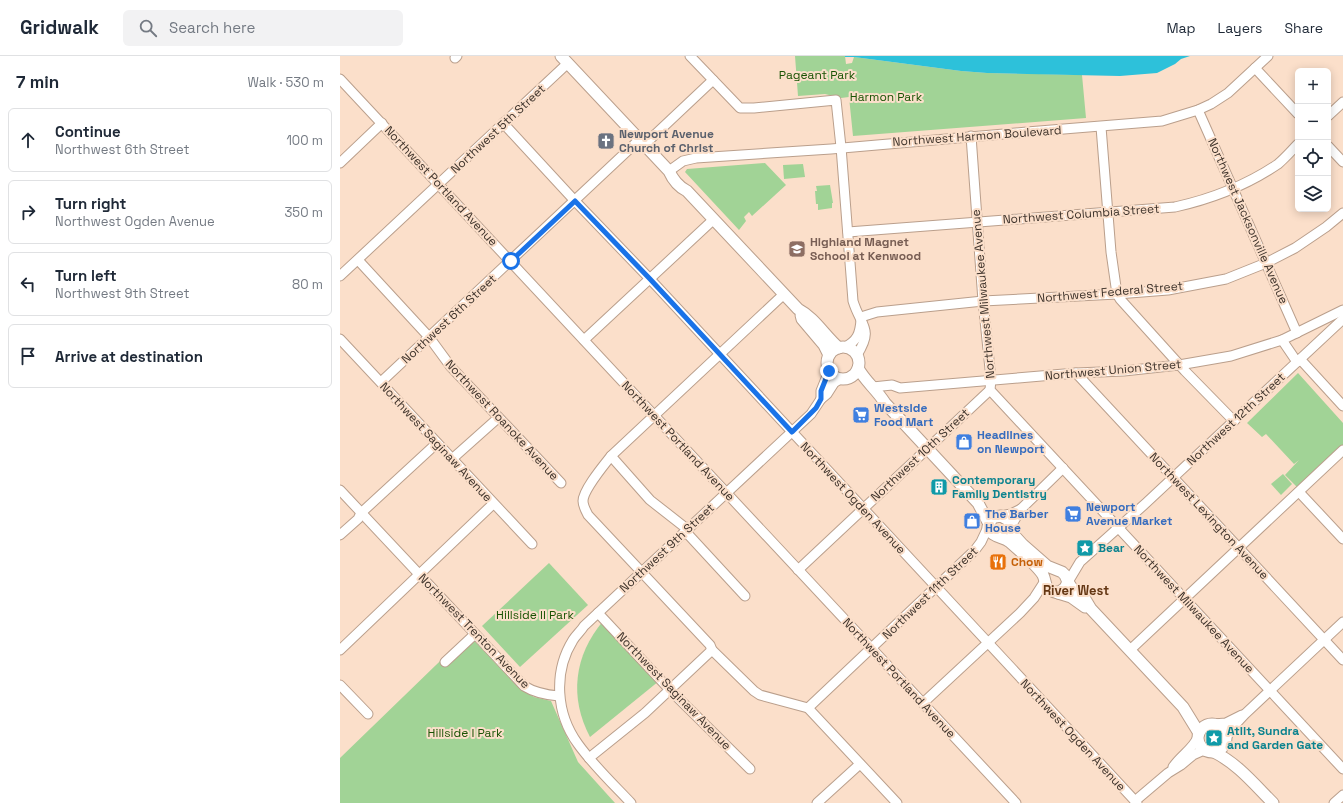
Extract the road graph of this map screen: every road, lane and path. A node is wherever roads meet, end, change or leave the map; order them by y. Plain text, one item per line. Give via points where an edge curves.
1 (690, 56) edge
2 (1268, 56) edge
3 (565, 59) edge
4 (1255, 68) junction
5 (340, 79) edge
6 (713, 80) junction
7 (1343, 102) edge
8 (1198, 110) junction
9 (1295, 111) edge
10 (1331, 113) edge
11 (382, 123) junction
12 (503, 123) junction
13 (1101, 127) junction
14 (971, 136) junction
15 (642, 142) junction
16 (841, 147) junction
17 (1295, 147) edge
18 (1331, 149) edge
19 (1343, 162) edge
20 (340, 163) edge
21 (669, 171) junction
22 (439, 184) junction
23 (1233, 188) junction
24 (575, 201) junction
25 (1109, 212) junction
26 (1343, 213) edge
27 (714, 219) junction
28 (977, 221) junction
29 (848, 232) junction
30 (358, 260) junction
31 (511, 261) junction
32 (1266, 263) junction
33 (340, 276) edge
34 (650, 279) junction
35 (784, 294) junction
36 (1117, 294) junction
37 (983, 301) junction
38 (798, 309) junction
39 (1343, 310) edge
40 (861, 317) junction
41 (1343, 319) edge
42 (1297, 332) junction
43 (429, 338) junction
44 (340, 339) edge
45 (584, 340) junction
46 (1282, 340) junction
47 (842, 348) junction
48 (719, 355) junction
49 (829, 355) junction
50 (857, 355) junction
51 (1299, 361) junction
52 (1179, 365) junction
53 (858, 368) junction
54 (829, 371) junction
55 (1076, 372) junction
56 (845, 378) junction
57 (991, 380) junction
58 (381, 382) junction
59 (873, 387) junction
60 (990, 390) junction
61 (821, 399) junction
62 (885, 403) junction
63 (1343, 406) edge
64 (654, 415) junction
65 (498, 418) junction
66 (1234, 421) junction
67 (792, 432) junction
68 (437, 443) junction
69 (928, 448) junction
70 (1343, 450) edge
71 (611, 456) junction
72 (452, 459) junction
73 (1063, 468) junction
74 (1174, 477) junction
75 (561, 483) dead end
76 (340, 490) edge
77 (1299, 492) junction
78 (726, 493) junction
79 (978, 503) junction
80 (493, 504) junction
81 (863, 509) junction
82 (1021, 509) junction
83 (361, 513) junction
84 (1000, 516) junction
85 (988, 526) junction
86 (1011, 528) junction
87 (1119, 528) junction
88 (686, 530) junction
89 (340, 535) edge
90 (999, 537) junction
91 (1343, 539) edge
92 (981, 542) junction
93 (532, 544) dead end
94 (1239, 548) junction
95 (1076, 567) junction
96 (798, 570) junction
97 (1056, 570) junction
98 (642, 572) junction
99 (419, 574) junction
100 (1045, 580) junction
101 (1068, 582) junction
102 (935, 587) junction
103 (1056, 593) junction
104 (745, 596) dead end
105 (1034, 598) junction
106 (1185, 599) junction
107 (1091, 609) junction
108 (598, 613) junction
109 (1343, 622) edge
110 (475, 634) junction
111 (1324, 640) junction
112 (987, 643) junction
113 (872, 649) junction
114 (340, 650) edge
115 (712, 650) junction
116 (1130, 650) junction
117 (1343, 660) edge
118 (445, 662) dead end
119 (340, 684) edge
120 (670, 690) junction
121 (1269, 690) junction
122 (559, 696) junction
123 (923, 703) junction
124 (1183, 707) junction
125 (808, 708) junction
126 (368, 714) dead end
127 (1245, 714) junction
128 (1212, 724) junction
129 (1199, 735) junction
130 (1226, 740) junction
131 (1210, 751) junction
132 (589, 758) junction
133 (860, 764) junction
134 (750, 769) dead end
135 (1343, 769) edge
136 (1241, 770) junction
137 (1168, 773) junction
138 (1343, 794) edge
139 (1136, 802) edge
140 (631, 803) edge
141 (817, 803) edge
142 (897, 803) edge
143 (1016, 803) edge
144 (1273, 803) edge
145 (1334, 803) edge

1 - 6 street
2 - 4 street, Northwest Harmon Boulevard
3 - 12 street, Northwest 5th Street
3 - 15 main road
4 - 8 street, Northwest Harmon Boulevard via 1228,93
4 - 9 street
5 - 11 street, Northwest Portland Avenue
6 - 15 street, Northwest 6th Street
6 - 16 street via 740,108 836,100
7 - 10 street
8 - 13 street, Northwest Harmon Boulevard via 1162,121
8 - 23 street, Northwest Jacksonville Avenue
11 - 20 street
11 - 22 street, Northwest Portland Avenue
12 - 22 street, Northwest 5th Street
12 - 24 street, Northwest Ogden Avenue
13 - 14 street, Northwest Harmon Boulevard
13 - 25 street
14 - 16 street, Northwest Harmon Boulevard
14 - 28 street, Northwest Milwaukee Avenue
15 - 21 main road
15 - 24 street, Northwest 6th Street
16 - 21 street, Northwest Harmon Boulevard via 696,158 683,161
16 - 29 street
17 - 23 street, Northwest Columbia Street via 1279,163
18 - 19 street
21 - 27 main road via 686,184 687,191
22 - 30 street, Northwest 5th Street
22 - 31 street, Northwest Portland Avenue
23 - 25 street, Northwest Columbia Street via 1174,207
23 - 32 street, Northwest Jacksonville Avenue
24 - 31 street, Northwest 6th Street
24 - 34 street, Northwest Ogden Avenue
25 - 28 street, Northwest Columbia Street
25 - 36 street
26 - 32 street, Northwest Federal Street via 1295,248
27 - 34 street
27 - 35 main road
28 - 29 street, Northwest Columbia Street
28 - 37 street, Northwest Milwaukee Avenue
29 - 40 street via 853,301
30 - 33 street, Northwest 5th Street
30 - 43 street, Northwest Roanoke Avenue
31 - 43 street, Northwest 6th Street
31 - 45 street, Northwest Portland Avenue
32 - 36 street, Northwest Federal Street via 1226,279 1168,290
32 - 42 street, Northwest Jacksonville Avenue
34 - 45 street
34 - 48 street, Northwest Ogden Avenue
35 - 38 main road
35 - 48 street
36 - 37 street, Northwest Federal Street
36 - 52 street
37 - 40 street, Northwest Federal Street via 877,312
37 - 57 street, Northwest Milwaukee Avenue
38 - 47 main road via 807,314 830,340
38 - 49 main road via 802,319
39 - 42 street, Northwest Union Street
40 - 47 street via 858,336 852,344
40 - 50 street via 866,327 866,335
41 - 51 street, Northwest 12th Street
42 - 46 street, Northwest Union Street
43 - 58 street, Northwest 6th Street
43 - 65 street, Northwest Roanoke Avenue via 451,367
44 - 58 street, Northwest Saginaw Avenue
45 - 64 street, Northwest Portland Avenue
46 - 51 street
46 - 52 street, Northwest Union Street via 1231,356
47 - 49 main road
47 - 50 main road via 852,350
48 - 64 street
48 - 67 street, Northwest Ogden Avenue
49 - 54 main road
50 - 53 main road
51 - 63 street
51 - 66 street, Northwest 12th Street
52 - 55 street, Northwest Union Street via 1124,371
52 - 66 street
53 - 56 main road via 856,373
53 - 59 main road
54 - 56 main road via 835,377
54 - 61 street, Northwest 9th Street via 821,391
55 - 57 street, Northwest Union Street
55 - 74 street, Northwest Lexington Avenue
56 - 61 street, Northwest 9th Street via 834,383
56 - 62 main road via 860,384
57 - 59 street, Northwest Union Street via 900,388
57 - 60 street, Northwest Milwaukee Avenue
58 - 68 street, Northwest Saginaw Avenue
59 - 62 main road
60 - 69 street, Northwest 10th Street
60 - 73 street, Northwest Milwaukee Avenue
61 - 67 street, Northwest 9th Street via 811,414
62 - 69 main road
64 - 71 street
64 - 78 street, Northwest Portland Avenue
65 - 72 street
65 - 75 street, Northwest Roanoke Avenue
66 - 74 street, Northwest 12th Street
67 - 78 street, Northwest 9th Street
67 - 81 street, Northwest Ogden Avenue
68 - 72 street, Northwest Saginaw Avenue
68 - 83 street
69 - 79 main road
69 - 81 street, Northwest 10th Street
70 - 77 street
71 - 88 street via 653,503
71 - 98 street via 591,482 582,500 588,515
72 - 80 street, Northwest Saginaw Avenue
73 - 82 street
73 - 87 street, Northwest Milwaukee Avenue
74 - 87 street, Northwest 12th Street
74 - 94 street, Northwest Lexington Avenue
76 - 83 street, Northwest Trenton Avenue
77 - 91 street
77 - 94 street
78 - 88 street, Northwest 9th Street
78 - 96 street, Northwest Portland Avenue
79 - 84 main road
79 - 85 main road
80 - 93 street, Northwest Saginaw Avenue
80 - 99 street
81 - 96 street, Northwest 10th Street
81 - 102 street, Northwest Ogden Avenue
82 - 84 street
82 - 86 street
83 - 89 street
83 - 99 street, Northwest Trenton Avenue
84 - 85 main road via 992,518
84 - 86 main road via 1008,520
85 - 90 main road via 992,534
85 - 92 street, Northwest 11th Street
86 - 97 main road via 1013,534 1032,554
87 - 95 street, Northwest 12th Street
87 - 106 street, Northwest Milwaukee Avenue
88 - 98 street, Northwest 9th Street
88 - 104 street
90 - 92 street, Northwest 11th Street
90 - 100 main road via 1011,543
92 - 102 street, Northwest 11th Street
94 - 106 street
94 - 111 street, Northwest Lexington Avenue
95 - 97 street
95 - 101 street, Northwest 12th Street
96 - 113 street, Northwest Portland Avenue
97 - 101 main road via 1065,576
98 - 108 street, Northwest 9th Street
98 - 115 street
99 - 110 street, Northwest Trenton Avenue
99 - 114 street
100 - 103 main road via 1047,588
100 - 105 street
101 - 103 main road via 1065,588
101 - 107 main road via 1086,599
102 - 112 street, Northwest Ogden Avenue
102 - 113 street, Northwest 11th Street
103 - 105 street
103 - 107 main road via 1071,597 1082,606
105 - 112 street
106 - 116 street
106 - 121 street, Northwest Milwaukee Avenue
107 - 116 main road
108 - 120 street, Northwest Saginaw Avenue
108 - 122 street, Northwest 9th Street via 584,626 570,647 563,664
109 - 111 street
110 - 118 street
110 - 122 street, Northwest Trenton Avenue via 524,686 543,695
111 - 117 street, Northwest Lexington Avenue
111 - 121 street
112 - 123 street
112 - 139 street, Northwest Ogden Avenue
113 - 123 street, Northwest Portland Avenue
113 - 125 street, Northwest 11th Street
115 - 120 street
115 - 125 street via 760,695
116 - 124 main road
119 - 126 street
120 - 132 street
120 - 134 street, Northwest Saginaw Avenue
121 - 127 street
121 - 135 street, Northwest Milwaukee Avenue
122 - 132 street via 570,731
123 - 143 street, Northwest Portland Avenue
124 - 128 main road
124 - 129 main road
125 - 133 street
127 - 128 street via 1226,722
127 - 130 street via 1231,729
128 - 129 main road via 1205,726
128 - 130 main road via 1222,727
129 - 131 main road via 1200,745
129 - 137 street via 1196,742 1177,760
130 - 131 main road via 1221,749
130 - 136 main road
131 - 136 main road via 1223,756
131 - 137 street via 1193,755
132 - 140 street
133 - 141 street
133 - 142 street
136 - 144 main road
137 - 139 street
138 - 145 street

